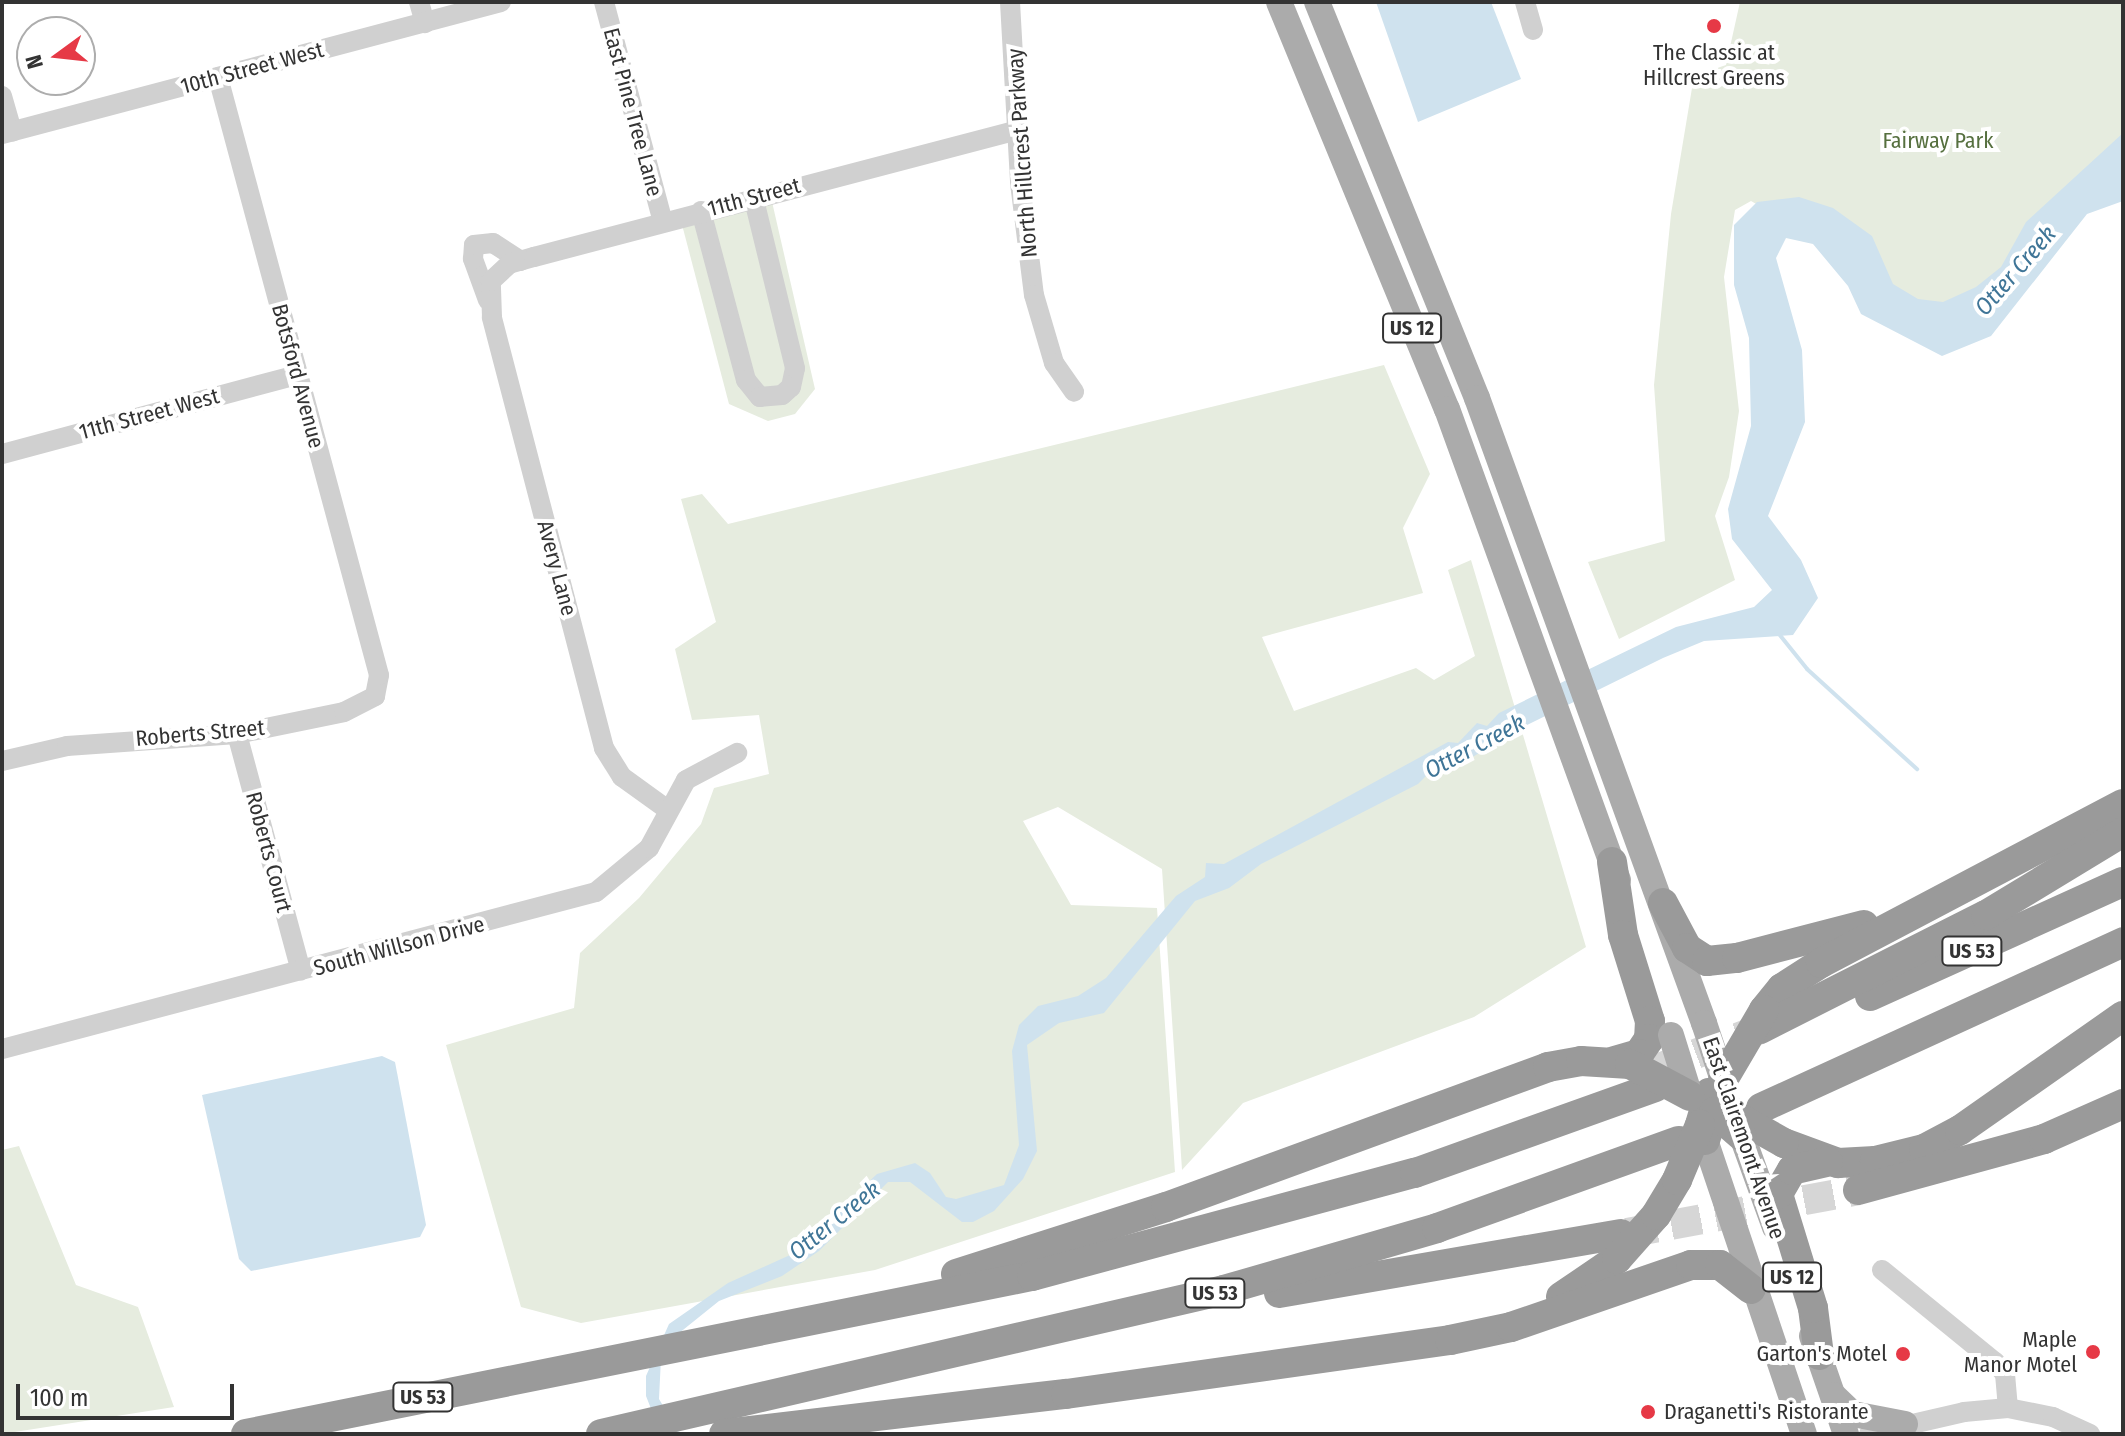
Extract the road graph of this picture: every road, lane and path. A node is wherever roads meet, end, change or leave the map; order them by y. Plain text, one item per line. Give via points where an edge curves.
1 (419, 2) edge
2 (501, 2) edge
3 (604, 2) edge
4 (1010, 2) edge
5 (1279, 2) edge
6 (1302, 2) edge
7 (1317, 2) edge
8 (1329, 2) edge
9 (1525, 2) edge
10 (425, 23) junction
11 (1533, 30) dead end
12 (218, 77) junction
13 (2, 96) edge
14 (1018, 130) junction
15 (1367, 130) junction
16 (7, 133) edge
17 (1383, 170) junction
18 (753, 196) junction
19 (701, 211) junction
20 (663, 222) junction
21 (521, 261) junction
22 (488, 300) junction
23 (297, 375) junction
24 (1074, 392) dead end
25 (2, 454) edge
26 (379, 675) joint
27 (237, 734) junction
28 (737, 753) dead end
29 (2, 761) edge
30 (2123, 804) edge
31 (668, 810) junction
32 (2123, 832) edge
33 (1612, 862) junction
34 (2123, 882) edge
35 (1663, 903) junction
36 (1923, 907) junction
37 (2123, 942) edge
38 (301, 971) junction
39 (2123, 1016) edge
40 (1758, 1029) junction
41 (2, 1049) edge
42 (1633, 1073) junction
43 (2123, 1104) edge
44 (1715, 1110) junction
45 (1828, 1162) junction
46 (1858, 1190) tunnel mouth
47 (1621, 1234) tunnel mouth
48 (1882, 1270) dead end
49 (1751, 1289) junction
50 (1134, 1315) junction
51 (770, 1328) junction
52 (1411, 1346) junction
53 (1819, 1355) junction
54 (1833, 1395) junction
55 (2008, 1408) junction
56 (736, 1423) edge
57 (1905, 1424) junction
58 (246, 1434) edge
59 (601, 1434) edge
60 (1804, 1434) edge
61 (1846, 1434) edge
62 (1869, 1434) edge
63 (2090, 1434) edge

1 - 10 street
2 - 10 street, 10th Street West
3 - 20 street, East Pine Tree Lane
4 - 14 street, North Hillcrest Parkway
5 - 33 main road, US 12 via 1453,424
6 - 17 main road via 1348,113
7 - 15 main road, US 12
8 - 15 main road
9 - 11 street
10 - 12 street, 10th Street West
12 - 16 street, 10th Street West
12 - 23 street, Botsford Avenue
13 - 16 street
14 - 18 street, 11th Street
14 - 24 street, North Hillcrest Parkway via 1034,295 1054,363
15 - 17 main road, US 12
17 - 35 main road, US 12 via 1477,398
18 - 19 street, 11th Street
18 - 19 street via 795,368 791,387 782,395 760,397 746,380
19 - 20 street, 11th Street
20 - 21 street, 11th Street
21 - 22 street, 11th Street via 495,276
21 - 22 street, Avery Lane via 493,243 474,245 475,269
22 - 31 street, Avery Lane via 604,748 622,777
23 - 25 street, 11th Street West
23 - 26 street, Botsford Avenue
26 - 27 street, Roberts Street via 375,696 344,712
27 - 29 street, Roberts Street via 81,744
27 - 38 street, Roberts Court
28 - 31 street, South Willson Drive via 698,770
30 - 36 highway
31 - 38 street, South Willson Drive via 649,848 596,892
32 - 40 highway via 1986,915
33 - 42 highway via 1623,935 1650,1021
33 - 44 main road, East Clairemont Avenue / US 12, bridge via 1671,1035
34 - 40 highway, US 53
35 - 36 highway via 1687,948 1714,961 1806,943
35 - 44 main road, East Clairemont Avenue / US 12, bridge via 1704,1023
36 - 40 highway via 1795,978
37 - 44 highway, US 53
38 - 41 street, South Willson Drive
39 - 45 highway via 1944,1139 1891,1158
40 - 44 highway, bridge
42 - 44 highway, bridge
42 - 51 highway, US 53 via 1506,1142 1319,1201 1032,1276
42 - 51 highway via 1548,1067 1063,1242
43 - 46 highway via 2044,1139
44 - 45 highway, bridge
44 - 49 main road, East Clairemont Avenue / US 12 via 1717,1174
44 - 50 highway, US 53 via 1437,1228
44 - 52 highway, bridge via 1644,1230 1581,1286 1525,1311
44 - 53 main road, East Clairemont Avenue / US 12
45 - 53 highway via 1792,1170 1778,1194 1813,1308
47 - 50 highway
48 - 55 street via 1995,1362 2005,1374
49 - 52 highway via 1723,1266 1691,1265 1511,1327
49 - 60 main road, East Clairemont Avenue / US 12
50 - 56 highway, US 53
51 - 58 highway, US 53
52 - 56 highway via 1066,1394
53 - 54 main road, East Clairemont Avenue / US 12
54 - 57 main road via 1853,1414
54 - 61 main road, East Clairemont Avenue / US 12
55 - 57 street
55 - 63 street via 2053,1417
56 - 59 highway, US 53
57 - 62 street

